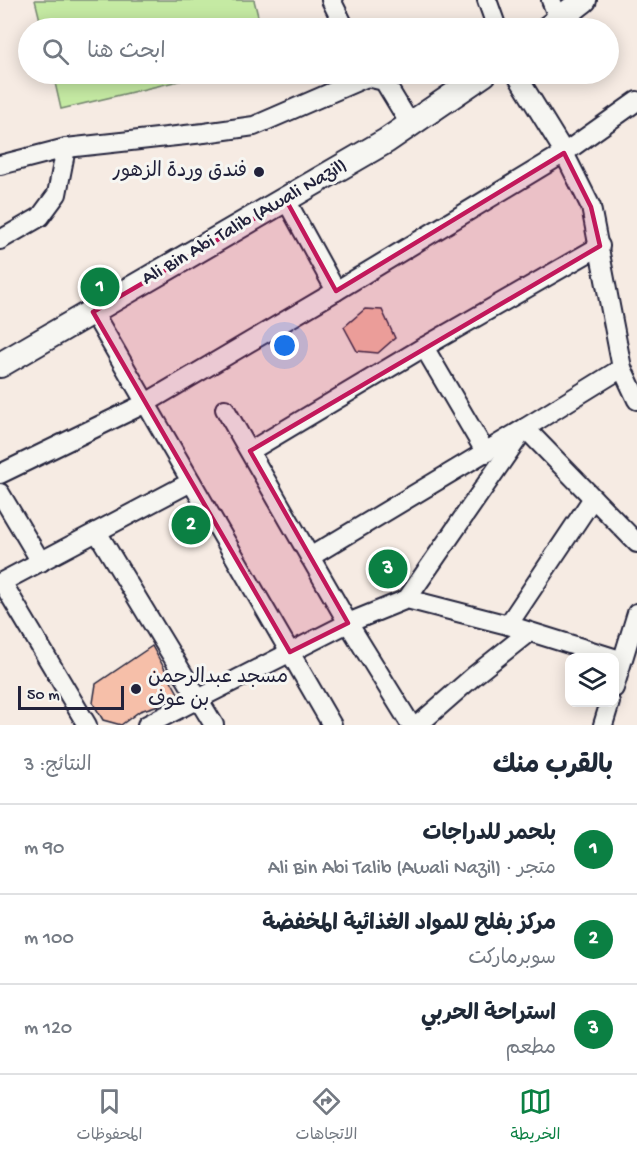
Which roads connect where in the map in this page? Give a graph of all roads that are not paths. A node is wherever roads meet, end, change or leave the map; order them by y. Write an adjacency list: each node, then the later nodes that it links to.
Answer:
1 (331, 0): 5 (street)
2 (487, 0): 6 (street)
3 (584, 0): 4 (main road)
4 (552, 16)
5 (340, 18)
6 (493, 18)
7 (346, 84): 13 (street)
8 (386, 84): 12 (street)
9 (469, 84): 12 (main road, Ali Bin Abi Talib (Awali Nazil))
10 (522, 84): 14 (street)
11 (637, 101): 14 (street)
12 (410, 124): 16 (main road, Ali Bin Abi Talib (Awali Nazil))
13 (66, 148): 15 (street); 17 (street)
14 (564, 153): 18 (street); 19 (street)
15 (0, 165)
16 (286, 200): 19 (street); 20 (main road, Ali Bin Abi Talib (Awali Nazil))
17 (0, 240)
18 (600, 246): 21 (street); 23 (street)
19 (336, 291): 25 (street)
20 (93, 312): 22 (main road, Ali Bin Abi Talib (Awali Nazil)); 25 (street)
21 (424, 347): 28 (street); 29 (street)
22 (0, 365)
23 (628, 371): 24 (street); 27 (street)
24 (637, 400)
25 (146, 403): 30 (street); 31 (street)
26 (225, 409): 28 (street)
27 (525, 428): 29 (street); 33 (street); 39 (street)
28 (250, 451): 36 (street)
29 (486, 453): 36 (street)
30 (0, 474)
31 (191, 482): 34 (street); 44 (street)
32 (0, 493): 37 (street)
33 (593, 498): 35 (street); 42 (street)
34 (97, 532): 37 (street); 47 (street)
35 (637, 543)
36 (310, 557): 41 (street)
37 (41, 562): 38 (street)
38 (1, 583): 49 (street)
39 (407, 599): 41 (street); 42 (street)
40 (637, 613): 46 (street)
41 (348, 623): 44 (street); 53 (street)
42 (508, 625): 43 (street)
43 (529, 632): 45 (street); 54 (street)
44 (290, 652): 47 (street); 52 (street)
45 (597, 653)
46 (619, 654)
47 (199, 699): 50 (street); 51 (street)
48 (608, 707): 55 (street)
49 (87, 725)
50 (147, 725)
51 (214, 725)
52 (332, 725)
53 (411, 725)
54 (418, 725)
55 (603, 725)

